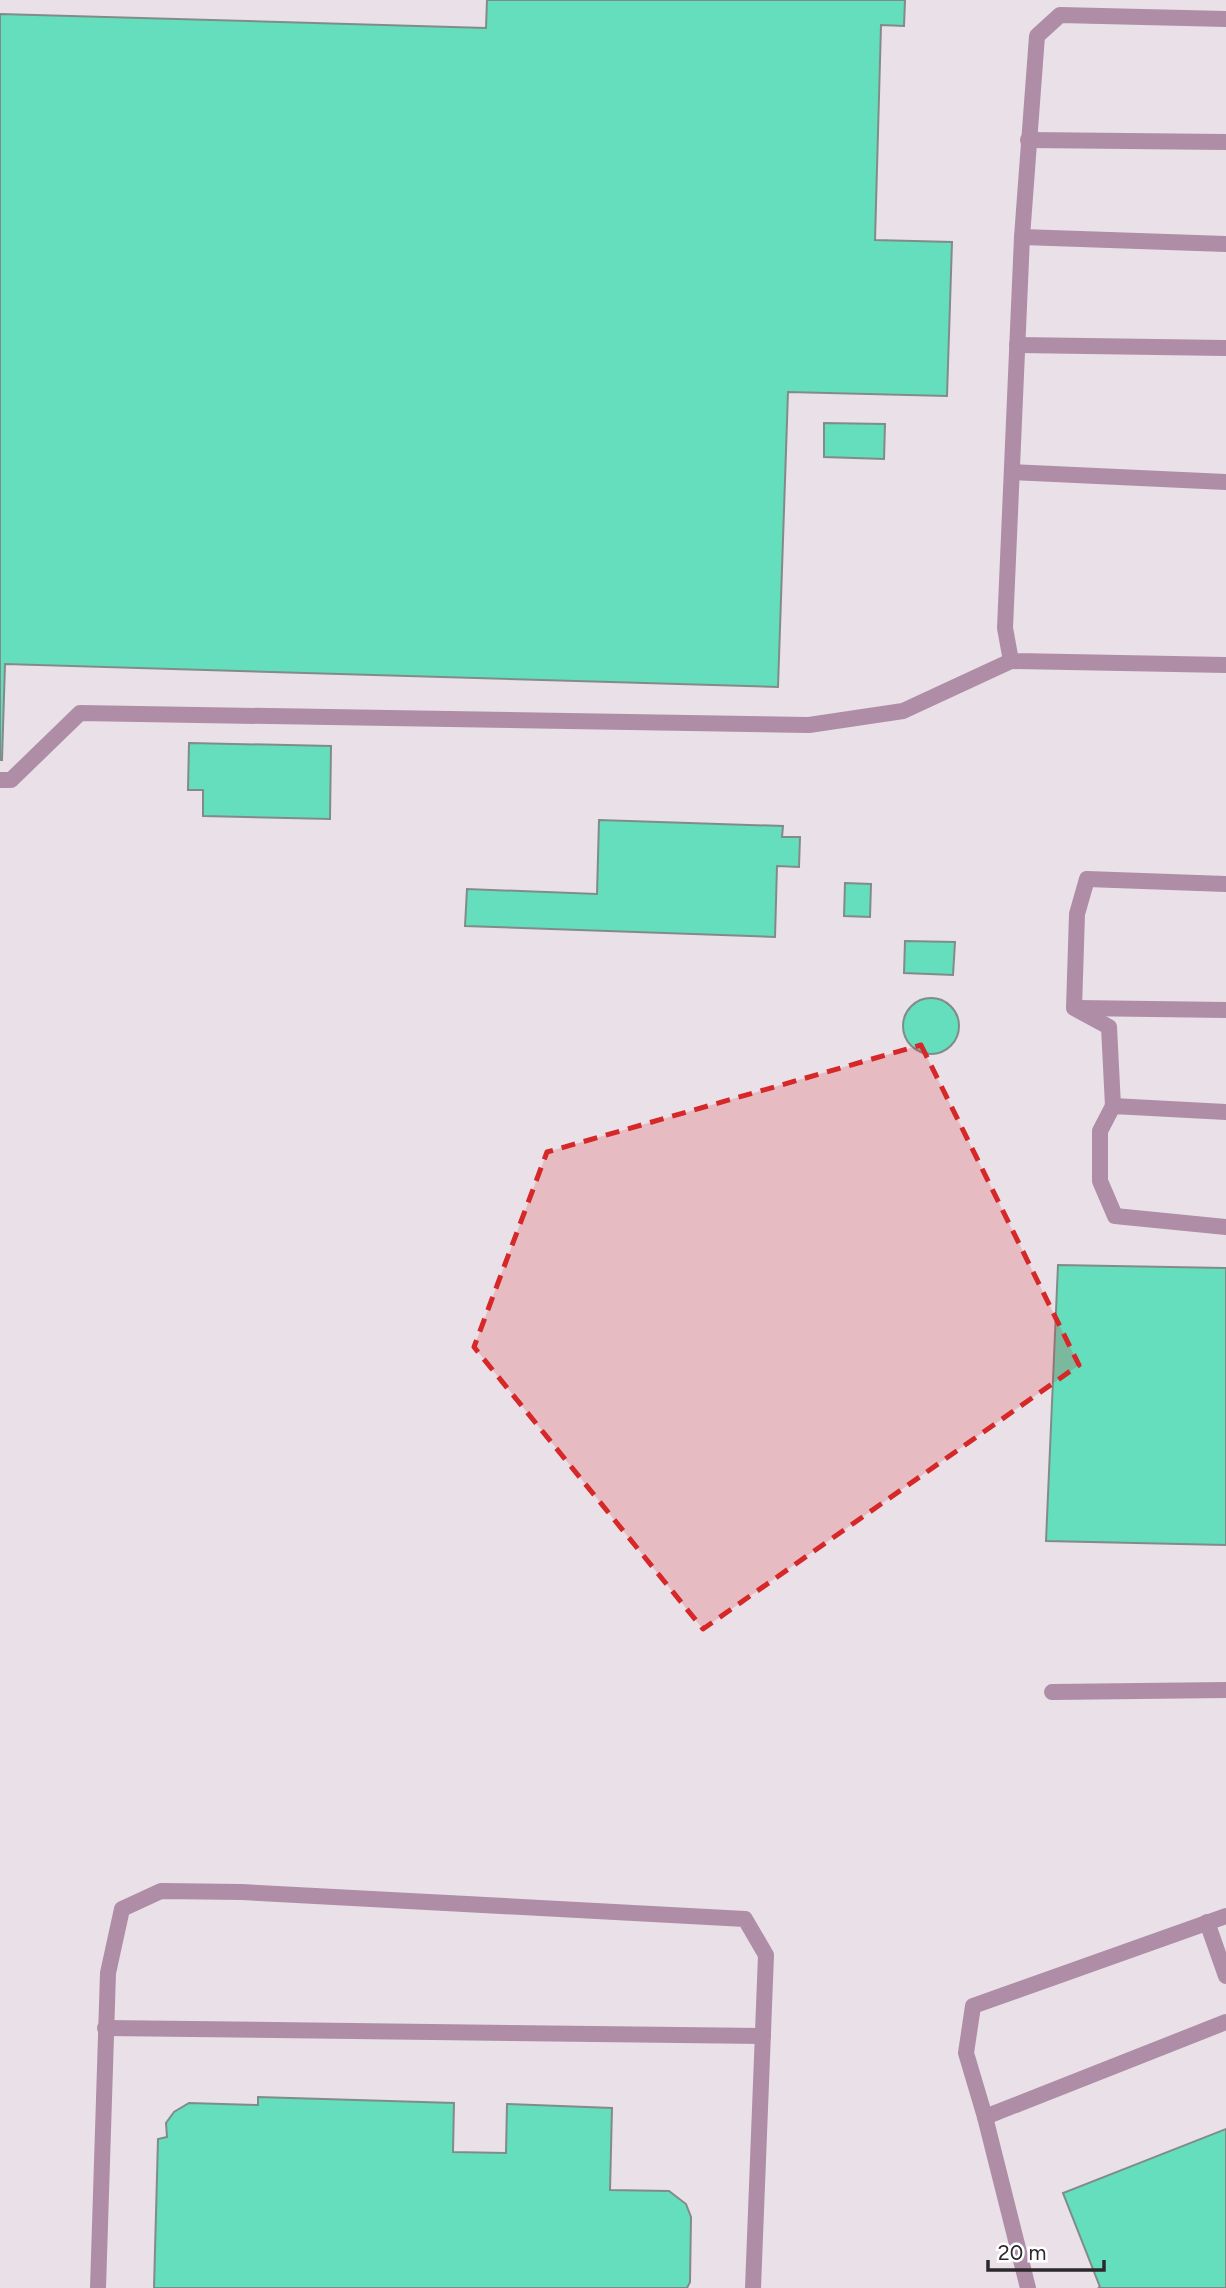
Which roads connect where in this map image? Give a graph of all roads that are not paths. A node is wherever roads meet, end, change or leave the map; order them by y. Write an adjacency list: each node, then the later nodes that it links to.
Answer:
1 (1226, 19): 2 (lane)
2 (1028, 140): 3 (lane); 4 (lane)
3 (1226, 142)
4 (1022, 237): 5 (lane); 6 (lane)
5 (1226, 244)
6 (1017, 345): 7 (lane); 8 (lane)
7 (1226, 348)
8 (1012, 472): 9 (lane); 10 (lane)
9 (1226, 482)
10 (1012, 661): 11 (lane); 12 (lane)
11 (1226, 665)
12 (0, 780)
13 (1226, 884): 14 (lane)
14 (1074, 1008): 15 (lane); 16 (lane)
15 (1226, 1010)
16 (1112, 1105): 17 (lane); 18 (lane)
17 (1226, 1112)
18 (1226, 1227)
19 (1226, 1690): 20 (lane)
20 (1052, 1692)
21 (1226, 1916): 22 (lane)
22 (1208, 1923): 23 (lane); 27 (lane)
23 (1226, 1976)
24 (1226, 2022): 27 (lane)
25 (105, 2028): 26 (lane); 26 (lane); 28 (lane)
26 (763, 2036): 29 (lane)
27 (985, 2117): 30 (lane)
28 (98, 2288)
29 (753, 2288)
30 (1028, 2288)

